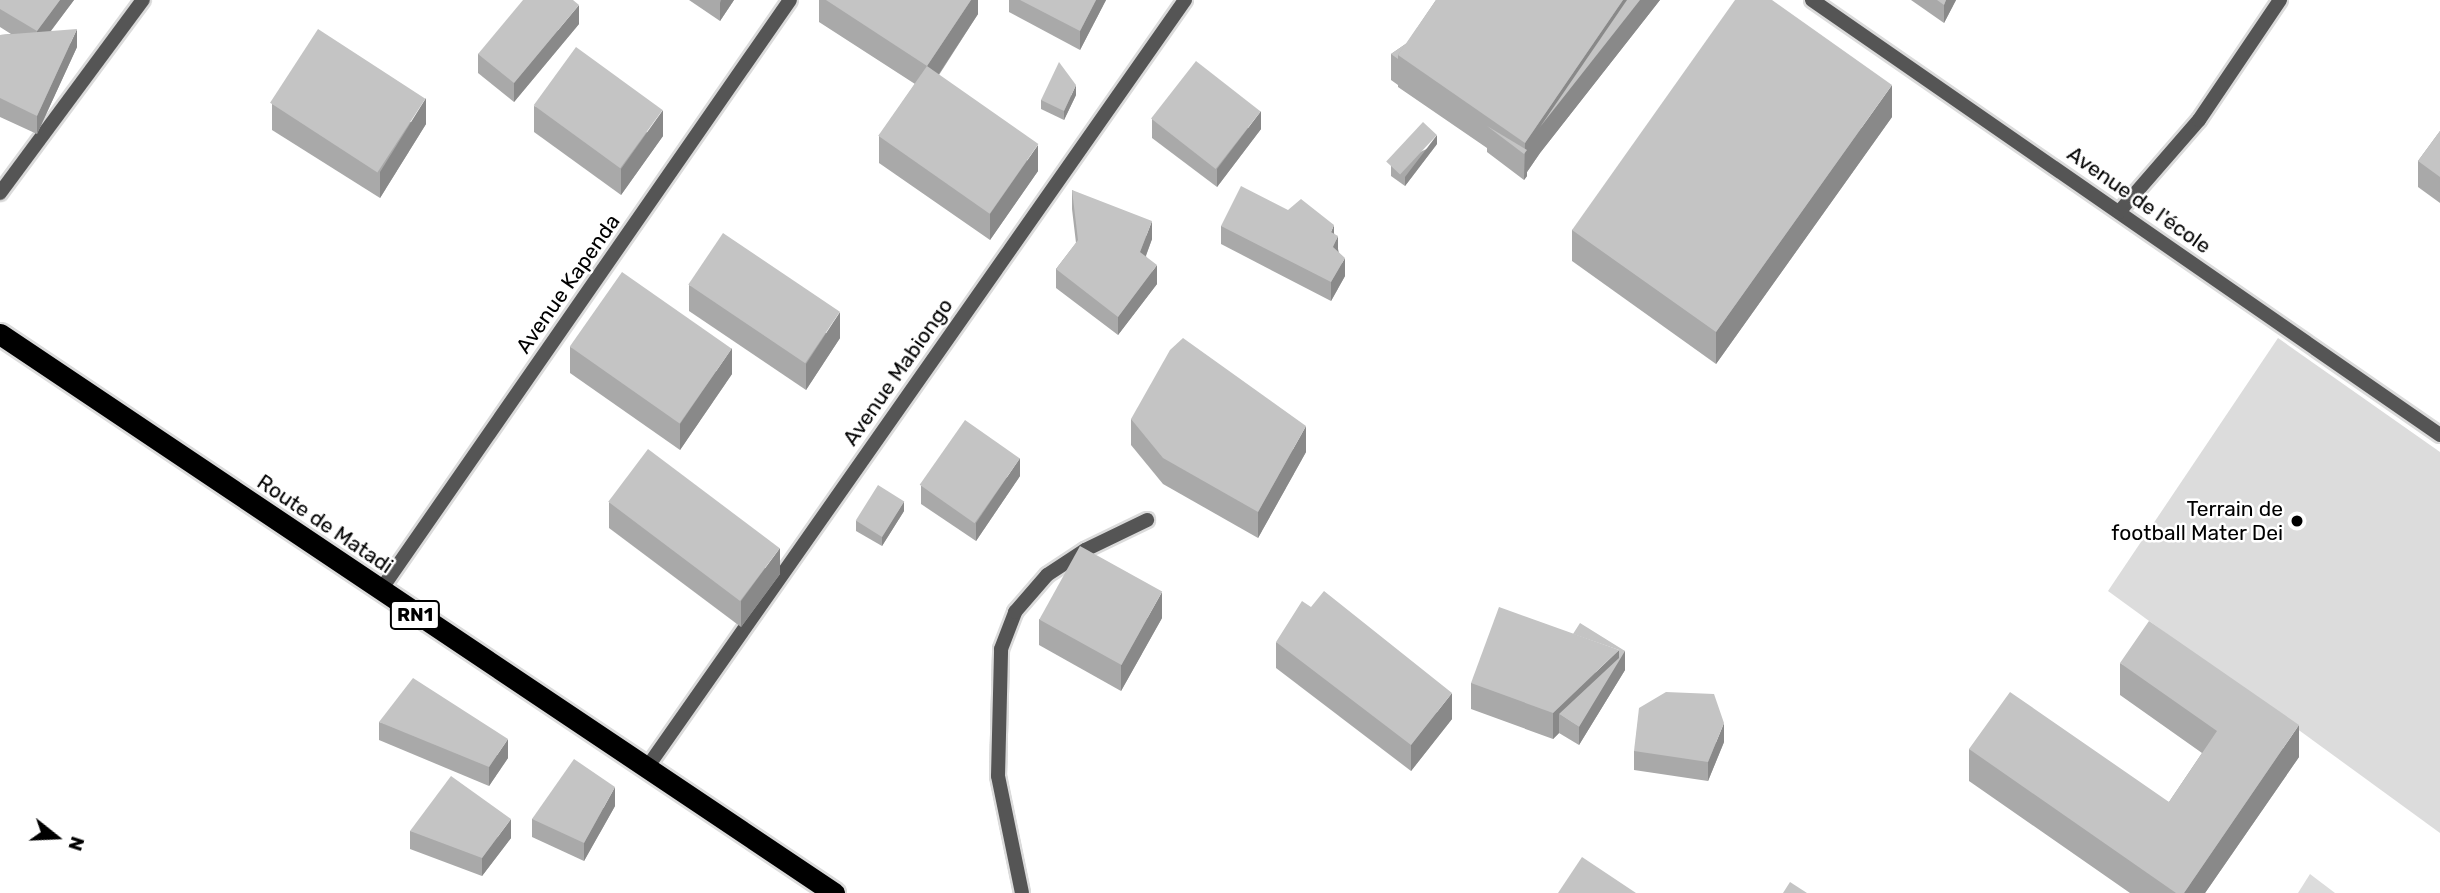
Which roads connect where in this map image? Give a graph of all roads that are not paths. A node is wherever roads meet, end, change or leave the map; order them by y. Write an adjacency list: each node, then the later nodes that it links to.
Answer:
1 (143, 0): 6 (street)
2 (790, 0): 11 (street, Avenue Kapenda)
3 (1185, 0): 12 (street, Avenue Mabiongo)
4 (1812, 0): 7 (street, Avenue de l'école)
5 (2280, 0): 7 (street)
6 (0, 193)
7 (2119, 212): 9 (street, Avenue de l'école)
8 (0, 334): 11 (highway, Route de Matadi / RN1)
9 (2440, 435)
10 (1147, 520): 14 (street)
11 (380, 591): 12 (highway, Route de Matadi / RN1)
12 (646, 769): 13 (highway, Route de Matadi / RN1)
13 (834, 893)
14 (1022, 893)

